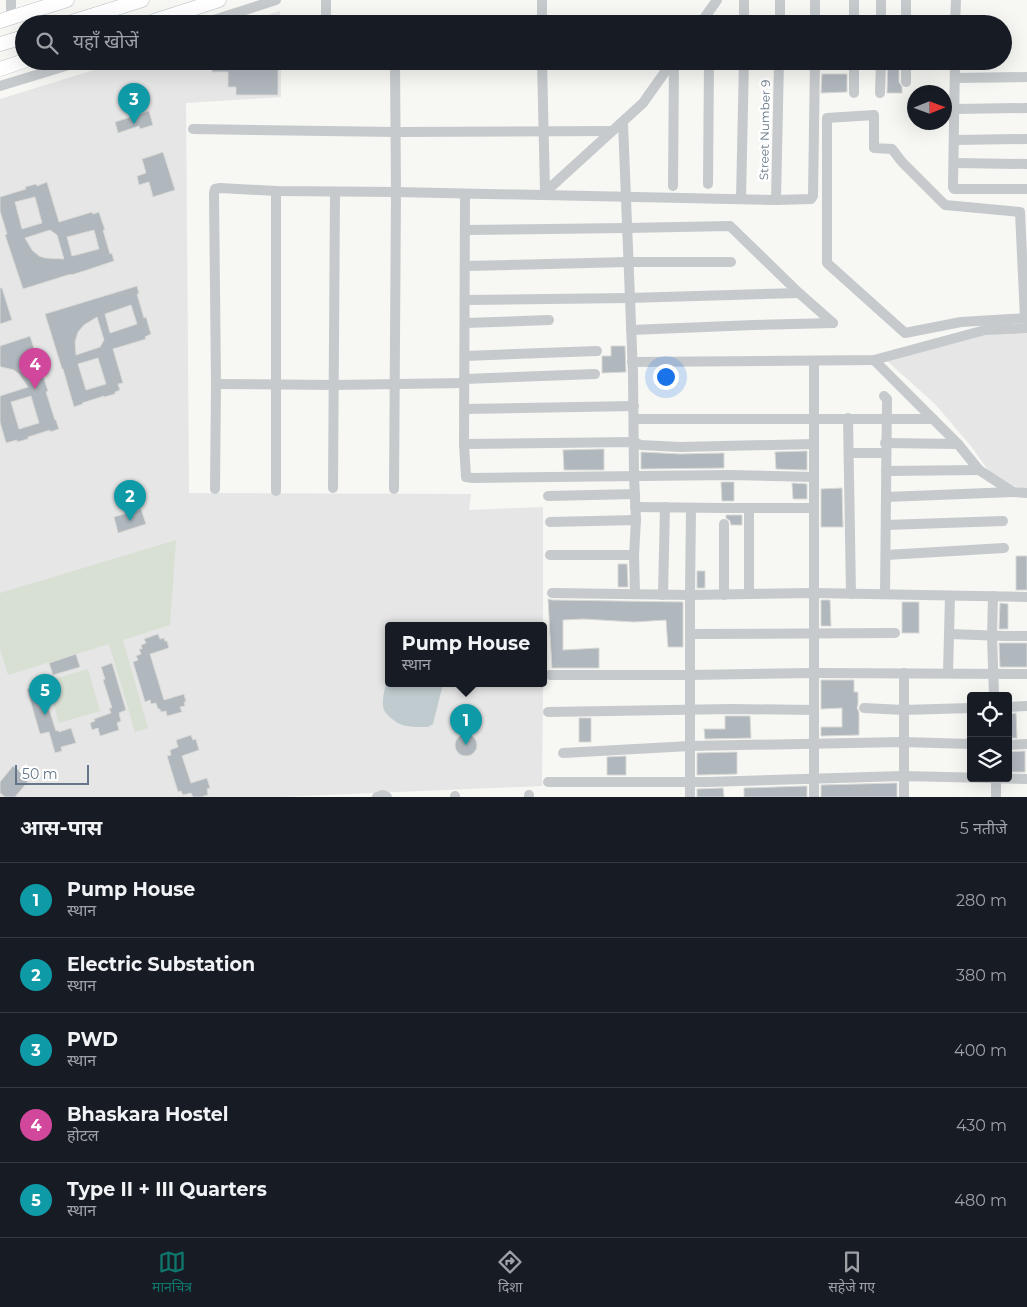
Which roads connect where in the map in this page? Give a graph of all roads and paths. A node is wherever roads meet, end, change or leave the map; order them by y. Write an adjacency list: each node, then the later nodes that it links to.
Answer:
1 (11, 0): 33 (street)
2 (67, 0): 16 (main road)
3 (142, 0): 19 (main road)
4 (220, 0): 20 (main road)
5 (276, 0): 21 (street)
6 (326, 0): 22 (street)
7 (542, 0): 23 (street)
8 (717, 0): 17 (street)
9 (744, 0): 26 (street)
10 (780, 0): 27 (street)
11 (815, 0): 28 (street)
12 (854, 0): 29 (street)
13 (881, 0): 30 (street)
14 (906, 0): 31 (street)
15 (956, 0): 32 (street)
16 (50, 3): 18 (main road)
17 (710, 10): 24 (street); 25 (street)
18 (17, 15)
19 (94, 15)
20 (173, 15)
21 (229, 15)
22 (326, 15)
23 (542, 15)
24 (706, 15)
25 (710, 15)
26 (744, 15)
27 (780, 15)
28 (815, 15)
29 (854, 15)
30 (881, 15)
31 (906, 15)
32 (955, 15)
33 (6, 19)
34 (15, 40): 35 (main road)
35 (0, 44)
36 (15, 64): 37 (main road)
37 (0, 68)
38 (52, 70): 54 (street)
39 (395, 70): 62 (street)
40 (542, 70): 63 (street)
41 (667, 70): 59 (street)
42 (672, 70): 69 (street)
43 (709, 70): 68 (street)
44 (744, 70): 77 (street)
45 (779, 70): 78 (street, Street Number 9)
46 (815, 70): 78 (street)
47 (854, 70): 55 (street)
48 (881, 70): 56 (street)
49 (906, 70): 53 (street)
50 (955, 70): 52 (street)
51 (1027, 77): 52 (street)
52 (955, 78): 58 (street)
53 (906, 82)
54 (0, 86)
55 (854, 93)
56 (880, 93)
57 (1027, 108): 58 (street)
58 (954, 109): 65 (street)
59 (622, 123): 61 (street); 76 (street)
60 (194, 130): 62 (street)
61 (612, 131): 63 (street); 74 (street)
62 (396, 132): 63 (street); 73 (street)
63 (543, 132): 74 (street)
64 (1027, 139): 65 (street)
65 (954, 140): 66 (street)
66 (954, 163): 67 (street); 70 (street)
67 (1027, 164)
68 (708, 184)
69 (673, 186)
70 (1027, 189)
71 (276, 191): 72 (street); 100 (street); 101 (street)
72 (334, 192): 73 (street); 102 (street)
73 (396, 192): 75 (street); 99 (street)
74 (544, 193): 75 (street); 76 (street)
75 (465, 194): 80 (street)
76 (625, 196): 77 (street); 79 (street)
77 (741, 199): 78 (street)
78 (776, 200)
79 (626, 228): 80 (street); 81 (street); 84 (street)
80 (465, 230): 83 (street)
81 (628, 262): 82 (street); 83 (street); 85 (street)
82 (731, 262)
83 (465, 266): 86 (street)
84 (799, 293): 85 (street); 91 (street)
85 (629, 298): 86 (street); 91 (street)
86 (465, 300): 90 (street)
87 (1026, 304): 89 (street); 89 (street)
88 (549, 320): 90 (street)
89 (1026, 322): 95 (street)
90 (465, 323): 93 (street)
91 (631, 330): 96 (street)
92 (597, 351): 93 (street)
93 (464, 356): 98 (street)
94 (814, 360): 95 (street); 96 (street); 106 (street)
95 (874, 360): 110 (street)
96 (632, 362): 104 (street)
97 (595, 374): 98 (street)
98 (464, 381): 99 (street); 105 (street)
99 (396, 383): 102 (street); 123 (street)
100 (216, 384): 101 (street); 122 (street)
101 (276, 384): 102 (street); 124 (street)
102 (334, 385): 121 (street)
103 (884, 396): 108 (street)
104 (634, 406): 105 (street); 109 (street)
105 (464, 409): 112 (street)
106 (814, 418): 107 (street); 109 (street); 113 (street)
107 (848, 418): 108 (street); 116 (street)
108 (886, 418): 110 (street); 115 (street)
109 (634, 419): 111 (street)
110 (933, 419): 114 (street)
111 (634, 442): 112 (street); 113 (street); 119 (street)
112 (464, 444): 119 (street)
113 (814, 444): 120 (street)
114 (958, 444): 115 (street); 117 (street)
115 (886, 448): 116 (street); 118 (street)
116 (849, 453): 148 (street)
117 (979, 470): 118 (street); 125 (street)
118 (886, 471): 129 (street)
119 (634, 476): 120 (street); 127 (street)
120 (814, 477): 134 (street)
121 (334, 488)
122 (215, 489)
123 (394, 489)
124 (276, 491)
125 (1013, 492): 126 (street); 129 (street)
126 (1027, 493)
127 (635, 494): 128 (street); 130 (street)
128 (548, 496)
129 (886, 497): 139 (street)
130 (635, 506): 131 (street); 135 (street)
131 (665, 507): 132 (street); 150 (street)
132 (691, 508): 133 (street); 151 (street)
133 (749, 508): 134 (street); 146 (street)
134 (814, 508): 147 (street)
135 (636, 520): 137 (street); 142 (street)
136 (1003, 521): 139 (street)
137 (550, 522)
138 (724, 524): 152 (street)
139 (886, 525): 143 (street)
140 (1004, 548): 143 (street)
141 (550, 555): 142 (street)
142 (634, 555): 145 (street)
143 (886, 555): 149 (street)
144 (552, 593): 145 (street)
145 (635, 594): 150 (street)
146 (749, 594): 147 (street); 152 (street)
147 (814, 594): 148 (street); 158 (street)
148 (851, 594): 149 (street)
149 (885, 594): 153 (street)
150 (663, 595): 151 (street)
151 (690, 595): 152 (street); 157 (street)
152 (724, 595)
153 (950, 596): 154 (street); 159 (street)
154 (993, 596): 155 (street); 160 (street)
155 (1027, 597)
156 (895, 633): 158 (street)
157 (690, 634): 158 (street); 168 (street)
158 (814, 634): 162 (street)
159 (949, 634): 160 (street); 164 (street)
160 (992, 636): 161 (street); 165 (street)
161 (1027, 636)
162 (814, 673): 163 (street); 168 (street); 175 (street)
163 (904, 673): 164 (street); 176 (street)
164 (948, 673): 165 (street)
165 (993, 674): 166 (street); 169 (street)
166 (1027, 674)
167 (550, 675): 168 (street)
168 (690, 675): 174 (street)
169 (994, 692)
170 (1027, 706): 171 (street)
171 (1012, 707)
172 (864, 708): 176 (street)
173 (967, 708): 176 (street)
174 (690, 710): 175 (street); 177 (street); 183 (street)
175 (814, 710): 179 (street)
176 (904, 710): 178 (street)
177 (548, 712)
178 (903, 742): 179 (street); 180 (street); 185 (street)
179 (814, 744): 183 (street); 187 (street)
180 (967, 744)
181 (1012, 744): 182 (street)
182 (1027, 744)
183 (690, 746): 184 (street); 191 (street)
184 (563, 753)
185 (903, 776): 186 (street); 187 (street); 197 (street)
186 (967, 778)
187 (814, 779): 191 (street); 196 (street)
188 (1012, 779): 189 (street)
189 (1027, 779)
190 (548, 782): 191 (street)
191 (690, 782): 195 (street)
192 (996, 782): 198 (street)
193 (377, 797): 194 (street)
194 (387, 797)
195 (690, 797)
196 (814, 797)
197 (904, 797)
198 (996, 797)

